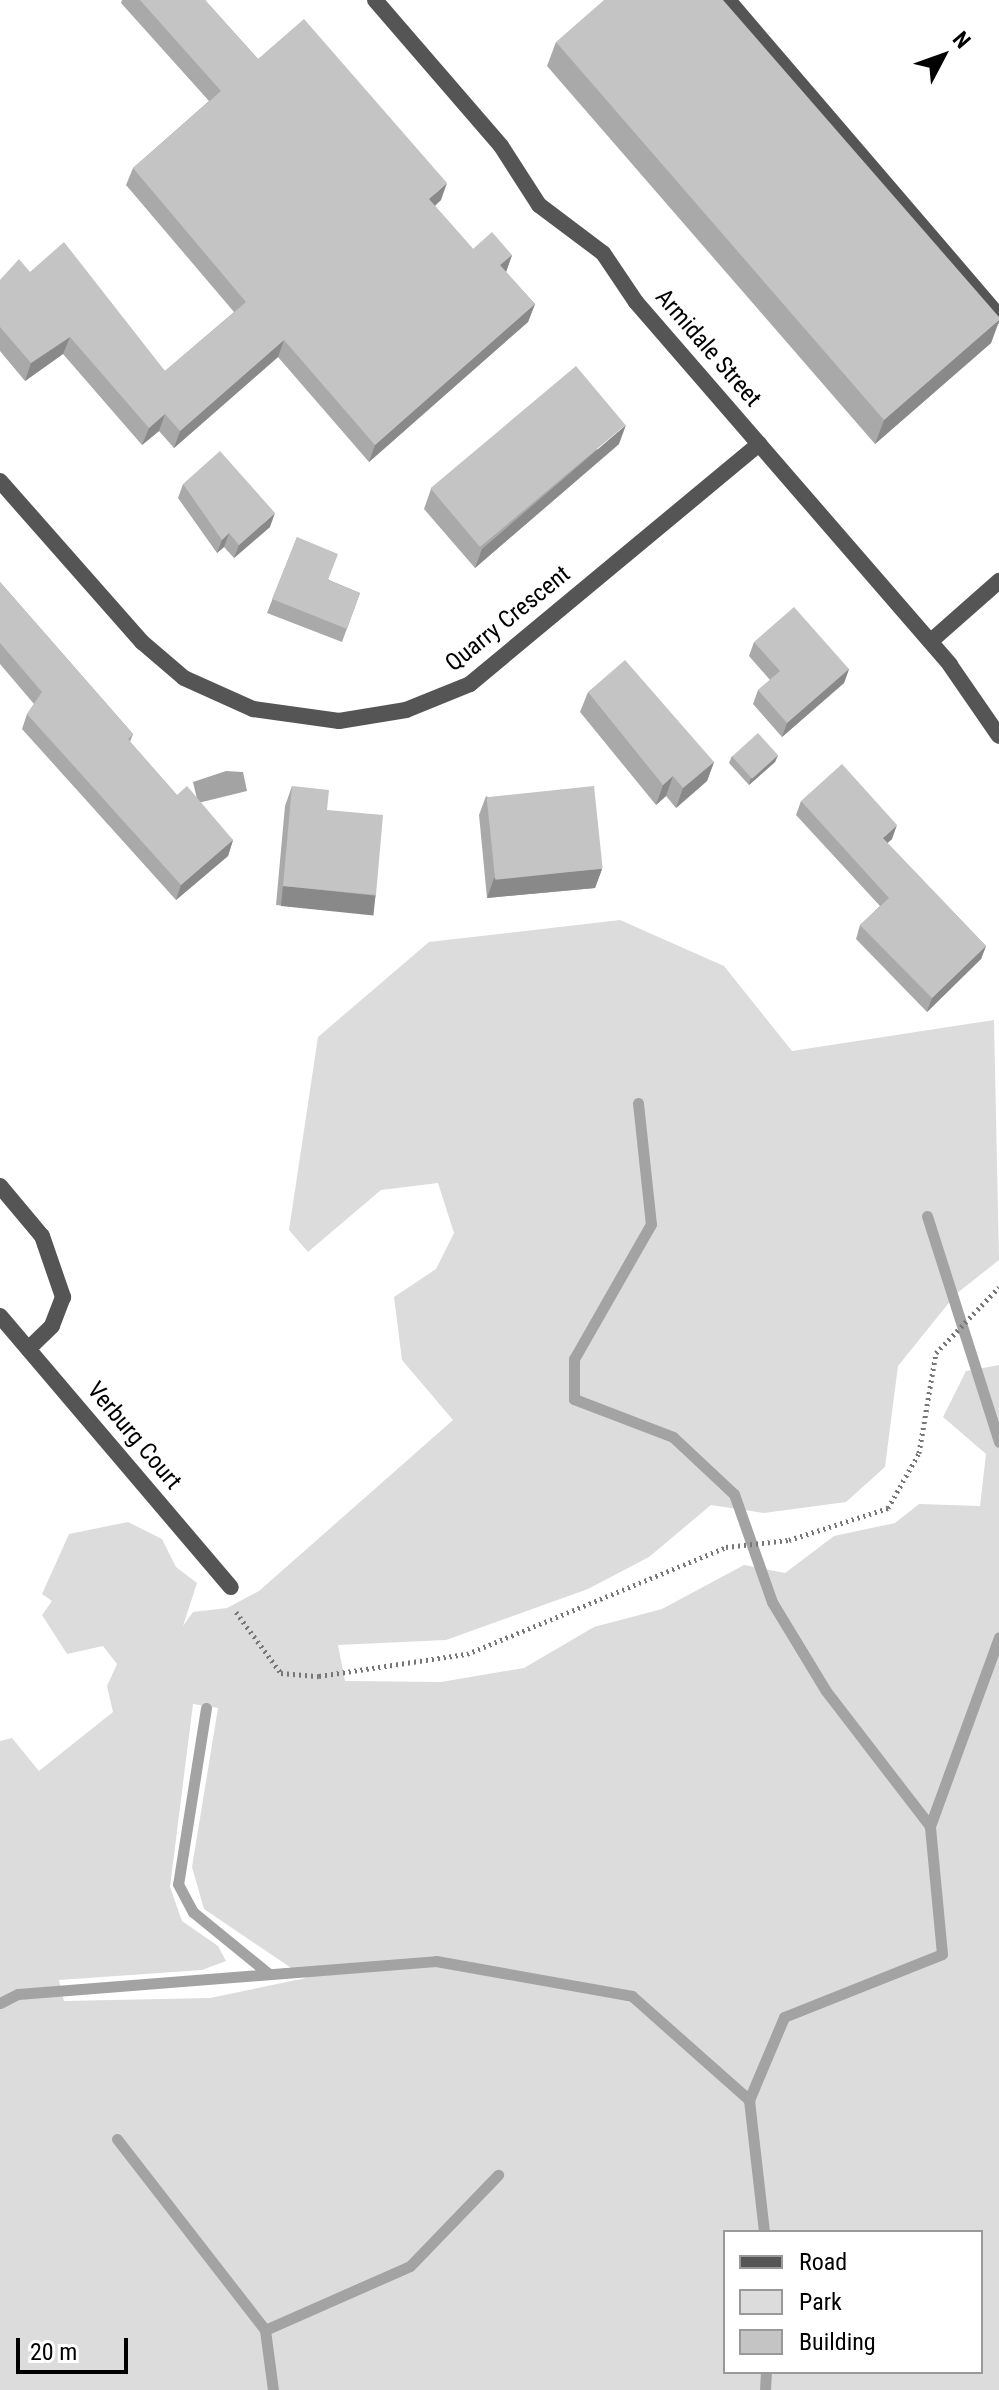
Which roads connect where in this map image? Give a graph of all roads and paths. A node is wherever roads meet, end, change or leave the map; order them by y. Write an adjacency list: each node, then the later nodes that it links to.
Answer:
1 (375, 0): 4 (street, Armidale Street)
2 (728, 0): 3 (street)
3 (999, 316)
4 (759, 444): 5 (street, Quarry Crescent); 7 (street, Armidale Street)
5 (0, 481)
6 (999, 581): 7 (street)
7 (931, 641): 8 (street, Armidale Street)
8 (999, 736)
9 (0, 1186): 12 (street)
10 (999, 1287): 13 (path)
11 (0, 1316): 12 (street, Verburg Court)
12 (28, 1349): 13 (street, Verburg Court)
13 (231, 1587)

